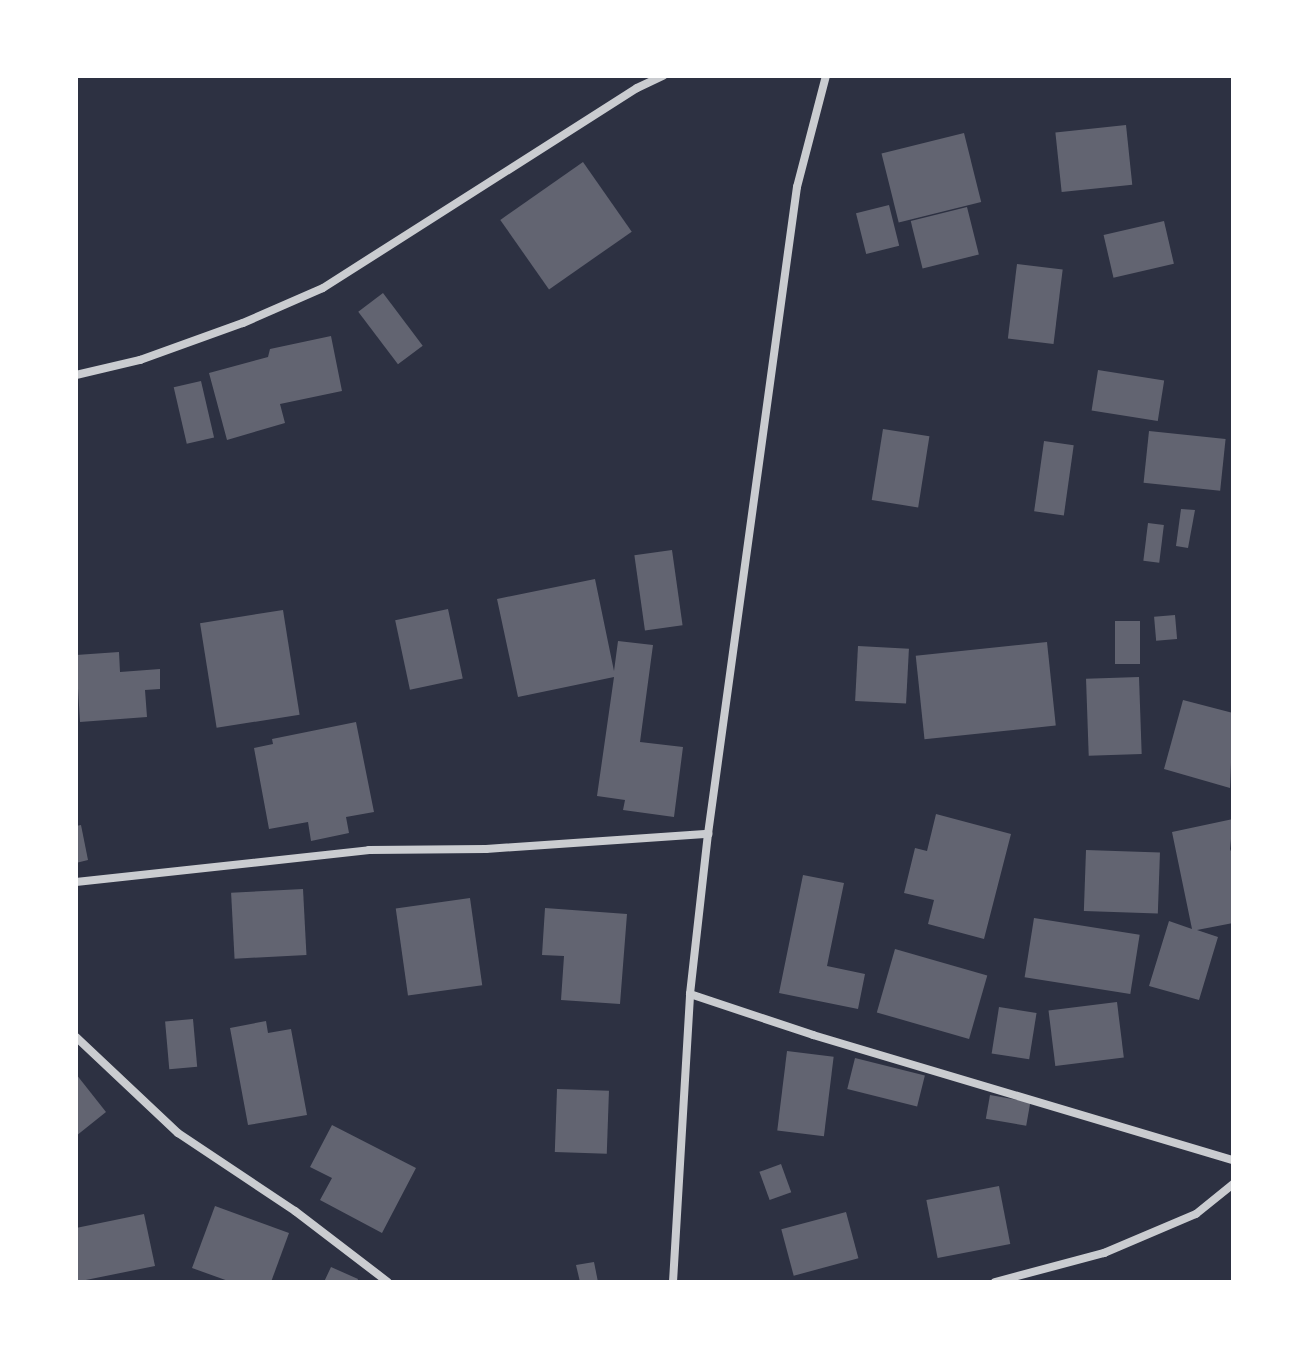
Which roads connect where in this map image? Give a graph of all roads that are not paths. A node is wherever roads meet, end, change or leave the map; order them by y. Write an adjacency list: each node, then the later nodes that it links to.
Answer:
1 (663, 76): 3 (street)
2 (826, 76): 4 (street)
3 (76, 375)
4 (708, 834): 5 (street); 6 (street)
5 (76, 882)
6 (690, 994): 8 (street); 11 (street)
7 (76, 1037): 10 (street)
8 (1233, 1160)
9 (1233, 1184): 12 (street)
10 (388, 1282)
11 (673, 1282)
12 (995, 1282)

